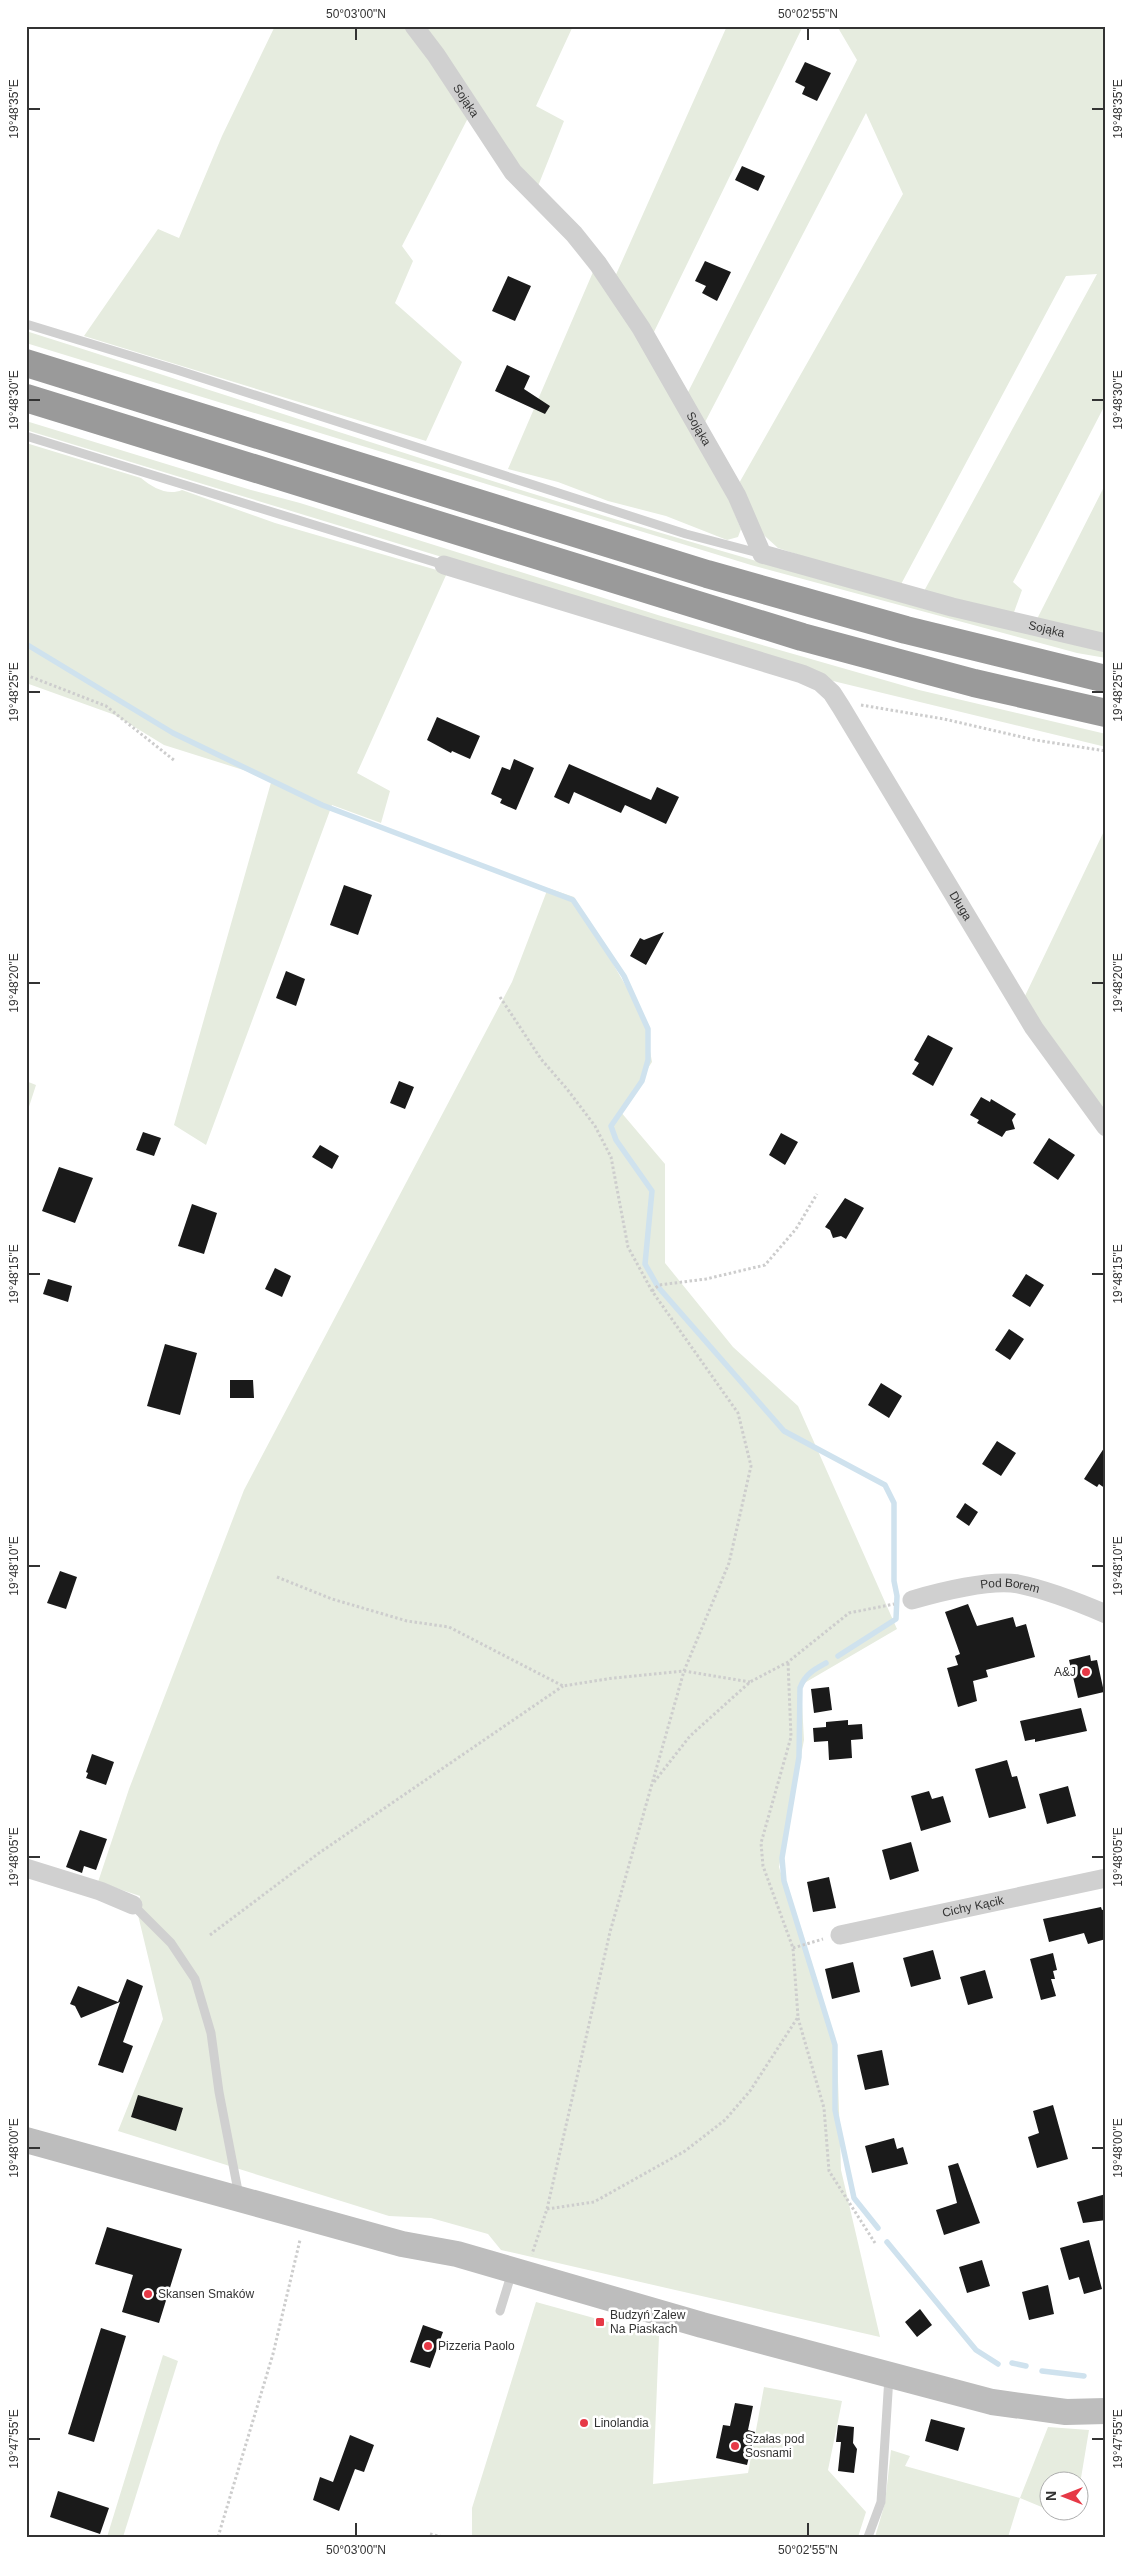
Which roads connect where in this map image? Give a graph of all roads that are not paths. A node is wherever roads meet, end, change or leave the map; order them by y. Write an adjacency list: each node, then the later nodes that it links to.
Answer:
1 (414, 26): 6 (street, Sojąka)
2 (26, 324): 6 (lane)
3 (26, 363): 9 (highway)
4 (26, 398): 10 (highway)
5 (26, 436): 7 (lane)
6 (762, 554): 8 (street, Sojąka)
7 (444, 565): 11 (street, Długa)
8 (1106, 644)
9 (1106, 679)
10 (1106, 712)
11 (1106, 1127)
12 (912, 1600): 13 (street, Pod Borem)
13 (1106, 1614)
14 (26, 1868): 16 (street)
15 (1106, 1878): 17 (street, Cichy Kącik)
16 (133, 1905): 19 (lane)
17 (840, 1935)
18 (26, 2140): 19 (main road)
19 (240, 2199): 20 (main road)
20 (519, 2272): 21 (lane); 22 (main road)
21 (500, 2312)
22 (889, 2376): 23 (main road); 24 (lane)
23 (1106, 2411)
24 (868, 2537)

